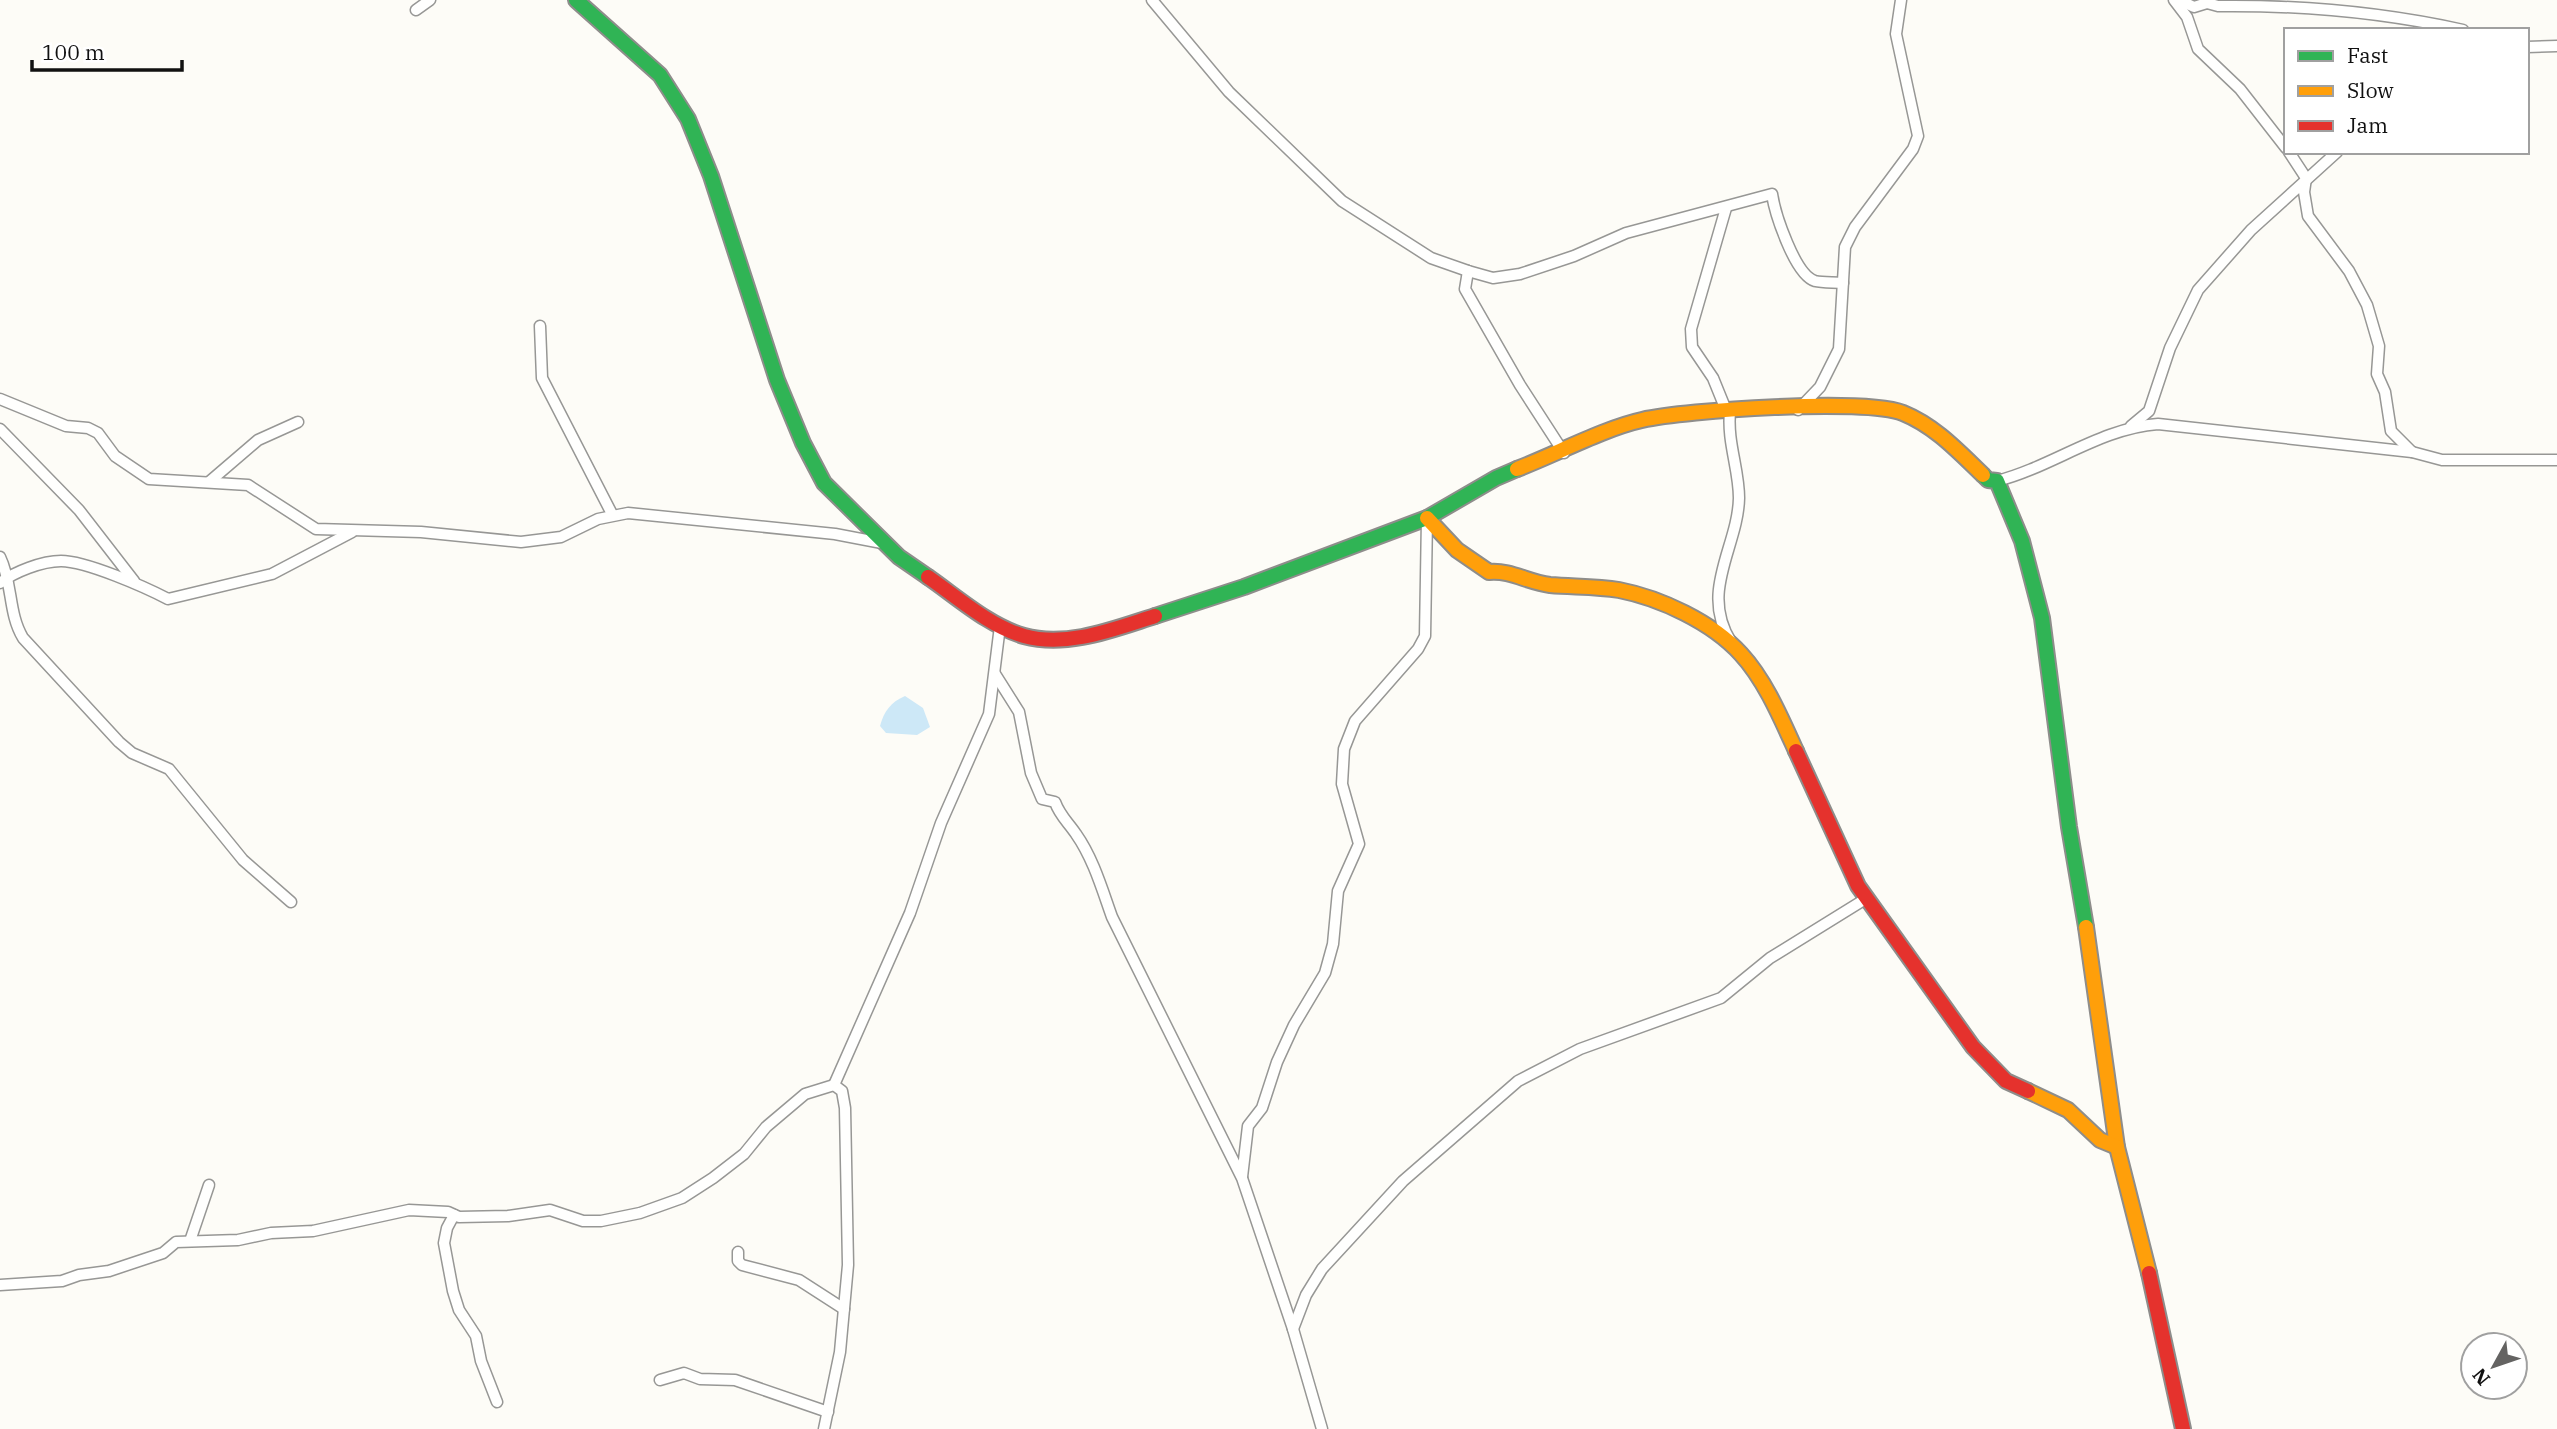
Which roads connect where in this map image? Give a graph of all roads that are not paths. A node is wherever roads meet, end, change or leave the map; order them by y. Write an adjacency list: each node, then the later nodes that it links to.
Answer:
1 (429, 0): 6 (street)
2 (576, 0): 32 (street)
3 (1152, 0): 15 (street)
4 (1901, 0): 16 (street)
5 (2177, 0): 7 (street); 10 (street)
6 (416, 10)
7 (2453, 28)
8 (2557, 46): 9 (street)
9 (2529, 47)
10 (2284, 146)
11 (2290, 154): 13 (street)
12 (2335, 154): 13 (street)
13 (2306, 178): 22 (street); 24 (street)
14 (1726, 208): 15 (street); 16 (street); 19 (street)
15 (1468, 271): 25 (street)
16 (1843, 283): 20 (street)
17 (540, 326): 29 (street)
18 (0, 399): 28 (street)
19 (1728, 411): 20 (street); 25 (street); 38 (street)
20 (1797, 411): 27 (street)
21 (298, 422): 28 (street)
22 (2131, 427): 24 (street); 27 (street)
23 (0, 429): 35 (street)
24 (2412, 452): 26 (street)
25 (1564, 453): 30 (street)
26 (2557, 460)
27 (1997, 481): 43 (street)
28 (209, 482): 31 (street)
29 (612, 514): 31 (street); 32 (street)
30 (1427, 518): 37 (street); 38 (street); 44 (street)
31 (354, 531): 35 (street)
32 (882, 544): 37 (street)
33 (0, 557): 34 (street)
34 (9, 576): 35 (street); 36 (street); 41 (street)
35 (134, 582)
36 (0, 583)
37 (1000, 626): 39 (street)
38 (1735, 648): 40 (street)
39 (995, 674): 42 (street); 44 (street)
40 (1867, 898): 43 (street); 51 (street)
41 (291, 902)
42 (834, 1085): 46 (street); 50 (street)
43 (2118, 1147): 57 (street)
44 (1242, 1178): 51 (street)
45 (209, 1185): 47 (street)
46 (454, 1215): 47 (street); 53 (street)
47 (190, 1241): 49 (street)
48 (738, 1252): 50 (street)
49 (0, 1286)
50 (844, 1309): 54 (street)
51 (1293, 1329): 56 (street)
52 (660, 1380): 54 (street)
53 (497, 1402)
54 (828, 1412): 55 (street)
55 (824, 1429)
56 (1322, 1429)
57 (2183, 1429)

